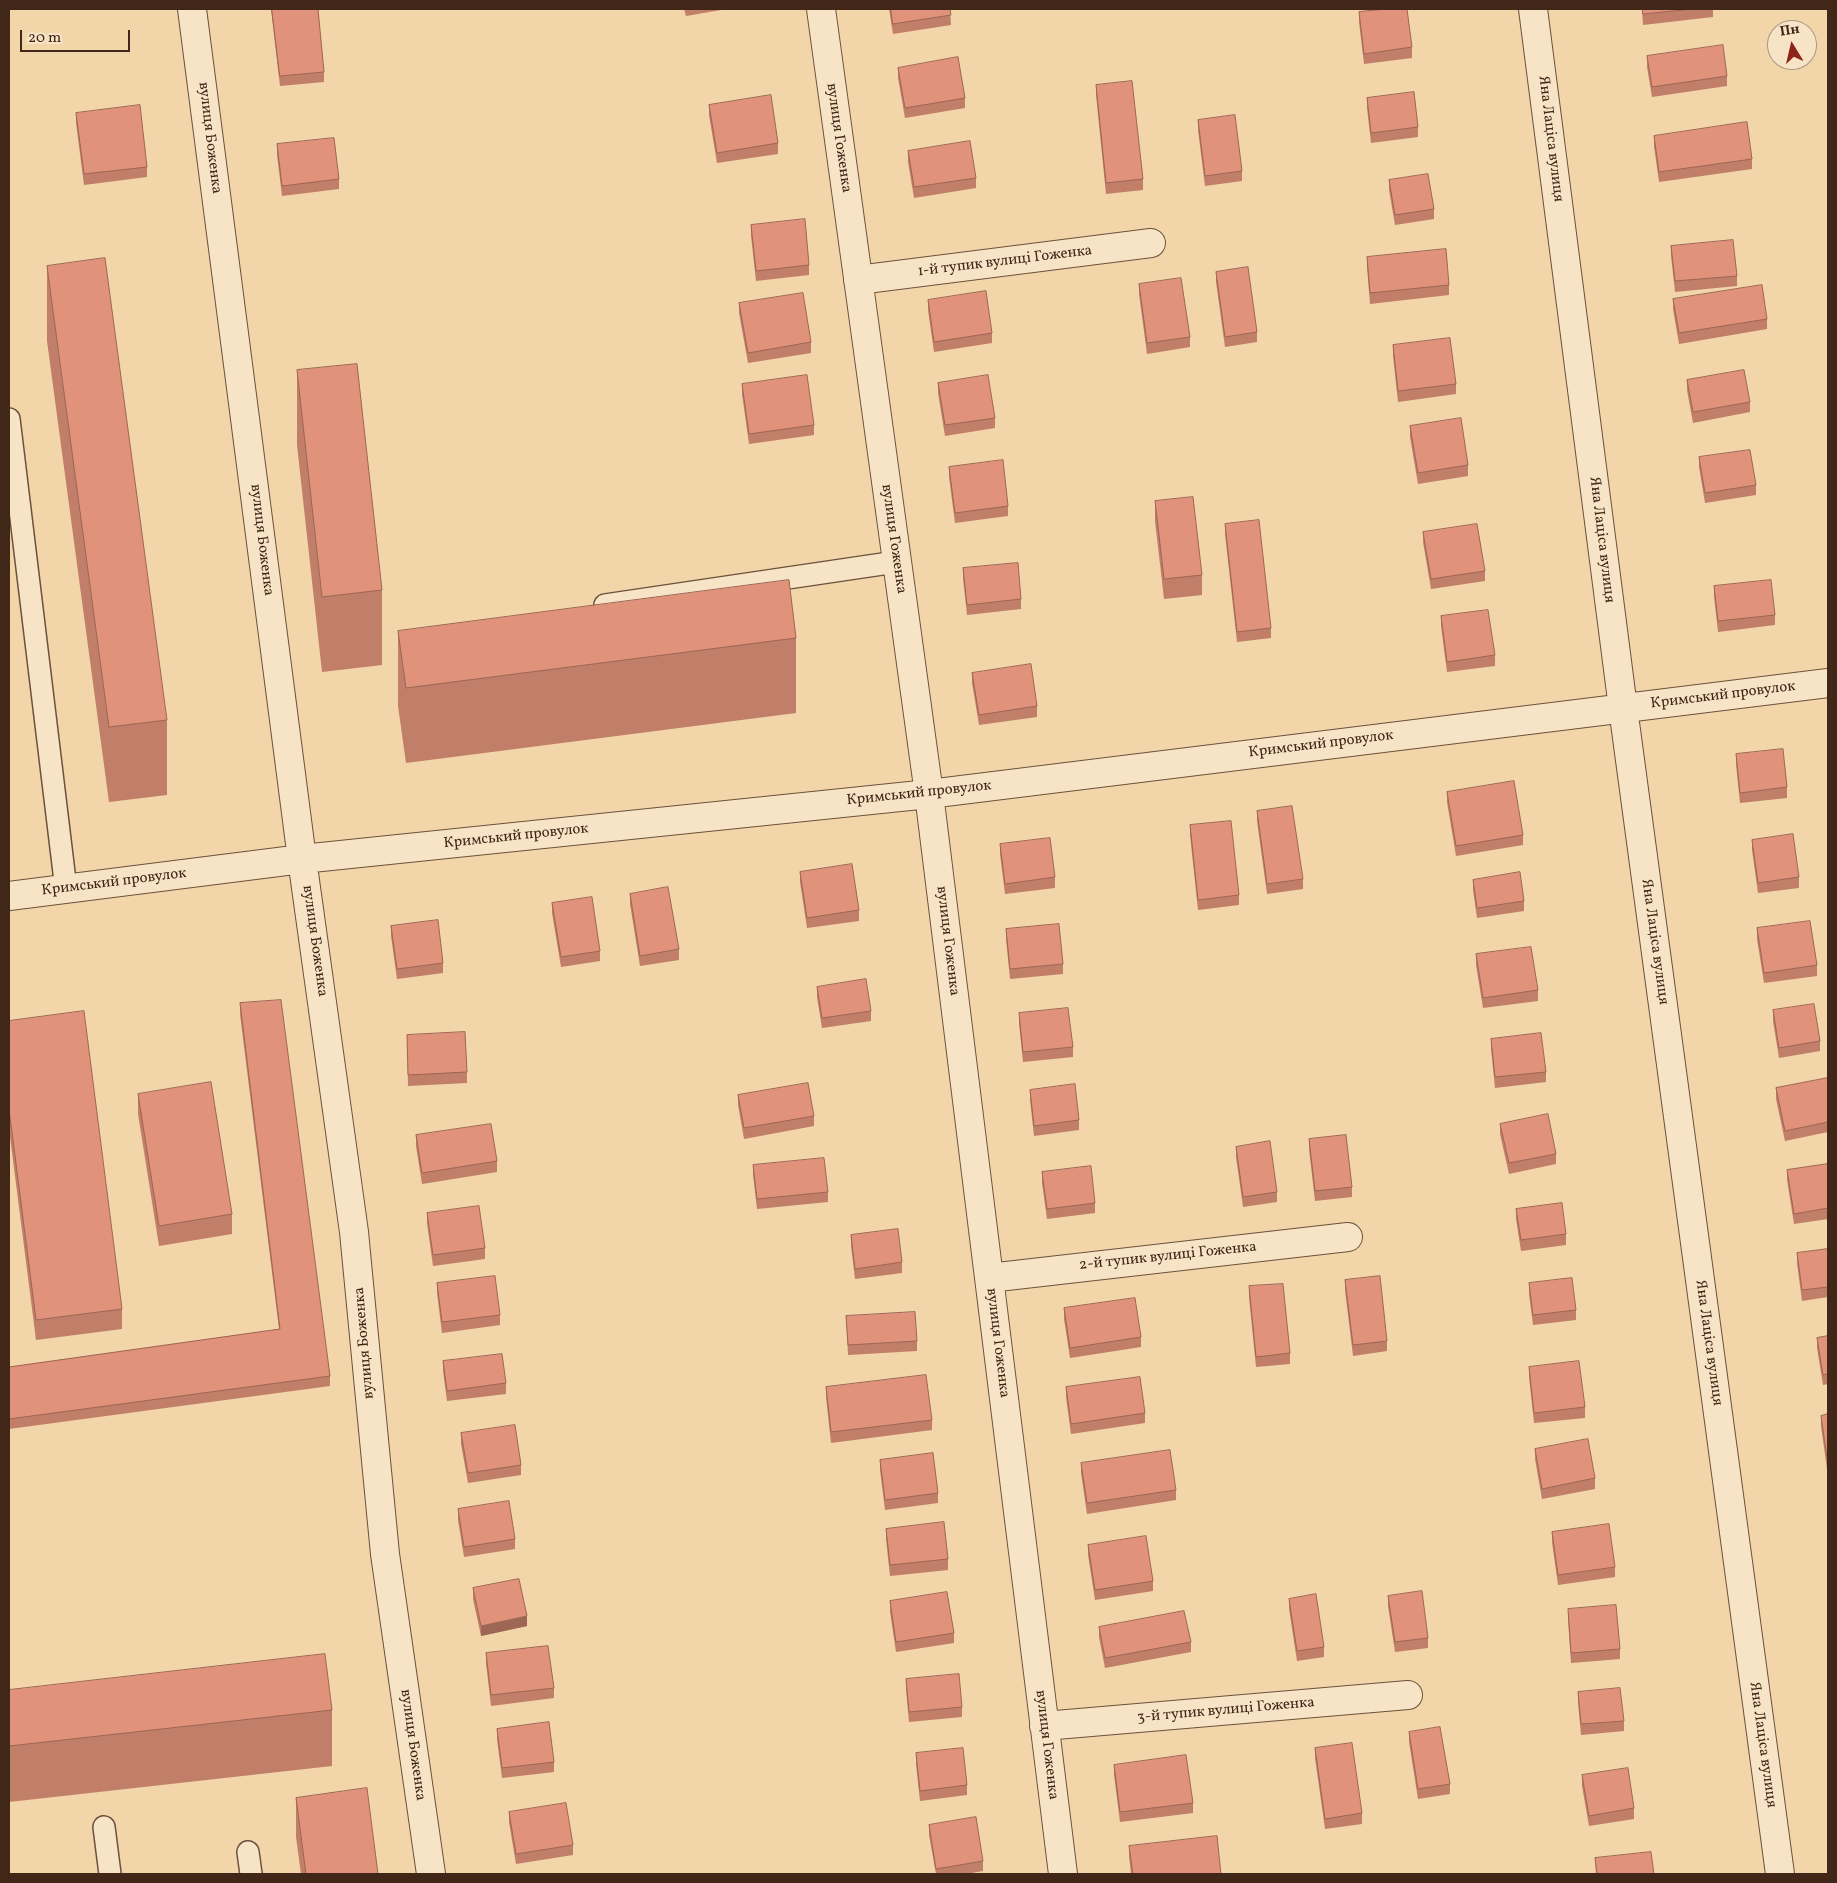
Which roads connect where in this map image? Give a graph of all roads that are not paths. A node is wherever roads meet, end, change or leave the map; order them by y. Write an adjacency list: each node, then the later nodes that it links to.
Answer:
1 (192, 9): 12 (street, вулиця Боженка)
2 (821, 9): 5 (street, вулиця Гоженка)
3 (1533, 9): 10 (street, Яна Лаціса вулиця)
4 (1151, 243): 5 (street, 1-й тупик вулиці Гоженка)
5 (858, 280): 7 (street, вулиця Гоженка)
6 (9, 419): 13 (lane)
7 (896, 562): 8 (lane); 11 (street, вулиця Гоженка)
8 (585, 608)
9 (1828, 683): 10 (street, Кримський провулок)
10 (1623, 708): 11 (street, Кримський провулок); 25 (street, Яна Лаціса вулиця)
11 (929, 794): 12 (street, Кримський провулок); 16 (street, вулиця Гоженка)
12 (302, 859): 13 (street, Кримський провулок); 23 (street, вулиця Боженка)
13 (66, 889): 14 (street, Кримський провулок)
14 (9, 896)
15 (1348, 1237): 16 (street, 2-й тупик вулиці Гоженка)
16 (989, 1278): 18 (street, вулиця Гоженка)
17 (1408, 1695): 18 (street, 3-й тупик вулиці Гоженка)
18 (1044, 1726): 24 (street, вулиця Гоженка)
19 (104, 1827): 21 (lane)
20 (248, 1852): 22 (lane)
21 (110, 1874)
22 (251, 1874)
23 (431, 1874)
24 (1062, 1874)
25 (1780, 1874)

